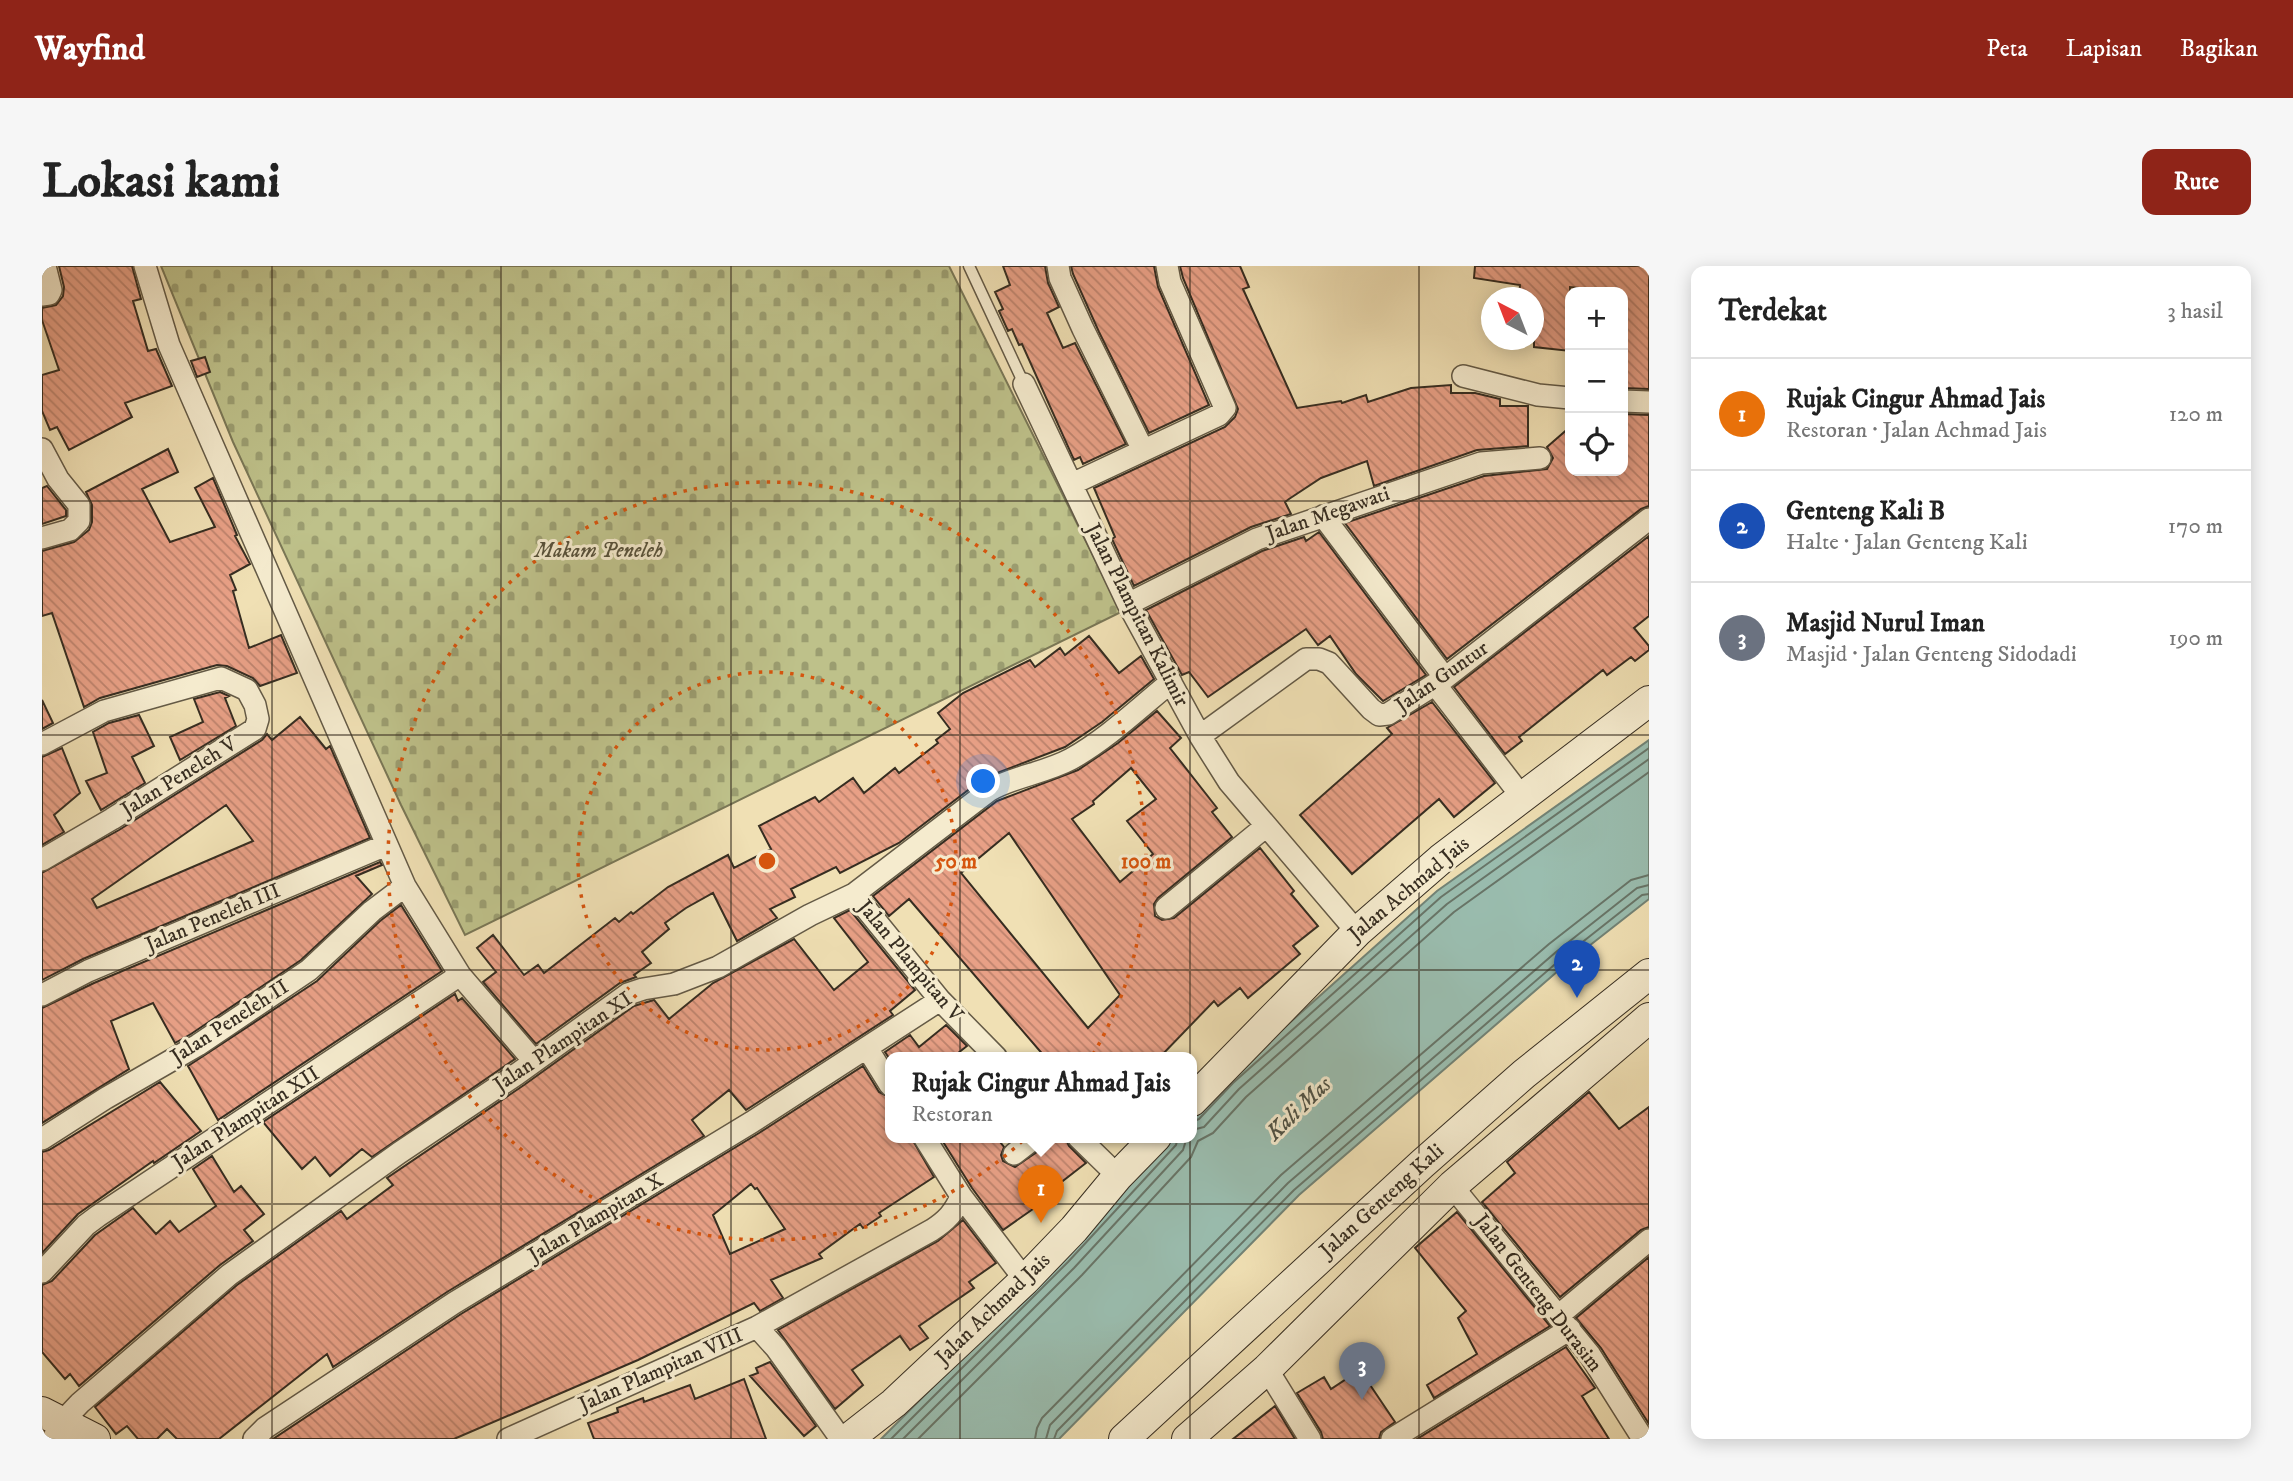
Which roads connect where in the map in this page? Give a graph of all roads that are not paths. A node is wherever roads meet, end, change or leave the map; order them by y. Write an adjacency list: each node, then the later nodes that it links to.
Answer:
1 (45, 266): 6 (street)
2 (145, 266): 27 (street)
3 (970, 266): 8 (lane, Jalan Plampitan Kalimir)
4 (1058, 266): 13 (street)
5 (1167, 266): 13 (street)
6 (45, 294)
7 (1463, 376): 9 (street)
8 (1024, 384): 15 (street, Jalan Plampitan Kalimir)
9 (1565, 398)
10 (1628, 401): 11 (street)
11 (1649, 402)
12 (42, 449): 18 (street)
13 (1143, 450): 15 (street)
14 (1540, 458): 16 (street, Jalan Megawati)
15 (1072, 484): 19 (street, Jalan Plampitan Kalimir)
16 (1323, 516): 19 (street, Jalan Megawati); 20 (street)
17 (1649, 519): 20 (street, Jalan Guntur)
18 (42, 538)
19 (1128, 604): 21 (street, Jalan Plampitan Kalimir)
20 (1440, 681): 23 (street, Jalan Guntur); 25 (street)
21 (1171, 682): 23 (street, Jalan Plampitan Kalimir); 30 (street, Jalan Plampitan XI)
22 (1649, 701): 25 (main road, Jalan Achmad Jais)
23 (1200, 736): 26 (street, Jalan Plampitan Kalimir)
24 (42, 744): 28 (street, Jalan Peneleh V)
25 (1521, 797): 32 (main road, Jalan Achmad Jais)
26 (1265, 827): 31 (street); 32 (street, Jalan Plampitan Kalimir)
27 (386, 845): 29 (street); 35 (street, Jalan Peneleh III)
28 (42, 860)
29 (405, 886): 34 (street); 43 (street, Jalan Peneleh II)
30 (854, 894): 36 (street, Jalan Plampitan V); 40 (street, Jalan Plampitan XI)
31 (1166, 908)
32 (1357, 932): 42 (main road, Jalan Achmad Jais)
33 (1649, 974): 65 (main road, Jalan Genteng Kali)
34 (460, 975): 40 (street); 53 (street, Jalan Plampitan XII)
35 (42, 995)
36 (940, 1000): 38 (street, Jalan Plampitan X); 39 (street, Jalan Plampitan V)
37 (1649, 1018): 50 (main road, Jalan Genteng Kali)
38 (867, 1048): 41 (street); 62 (street, Jalan Plampitan X)
39 (991, 1052)
40 (533, 1060): 58 (street, Jalan Plampitan XI)
41 (885, 1076)
42 (1197, 1096)
43 (42, 1139)
44 (928, 1143): 51 (street)
45 (1028, 1143): 48 (street)
46 (1084, 1143): 49 (street)
47 (1150, 1143): 49 (main road, Jalan Achmad Jais)
48 (1014, 1154)
49 (1118, 1176): 54 (main road, Jalan Achmad Jais)
50 (1452, 1186): 55 (street, Jalan Genteng Durasim); 57 (main road, Jalan Genteng Kali)
51 (961, 1196): 54 (street); 56 (street, Jalan Plampitan VIII)
52 (1649, 1240): 55 (street)
53 (42, 1272)
54 (1025, 1280): 64 (main road, Jalan Achmad Jais)
55 (1564, 1323): 59 (street, Jalan Genteng Durasim); 68 (street)
56 (757, 1327): 60 (street, Jalan Plampitan VIII); 63 (street, Jalan Plampitan VIII)
57 (1267, 1368): 66 (main road, Jalan Genteng Kali); 67 (street)
58 (52, 1424): 61 (main road)
59 (1640, 1430)
60 (521, 1436)
61 (95, 1439)
62 (254, 1439)
63 (841, 1439)
64 (848, 1439)
65 (1124, 1439)
66 (1187, 1439)
67 (1310, 1439)
68 (1392, 1439)

